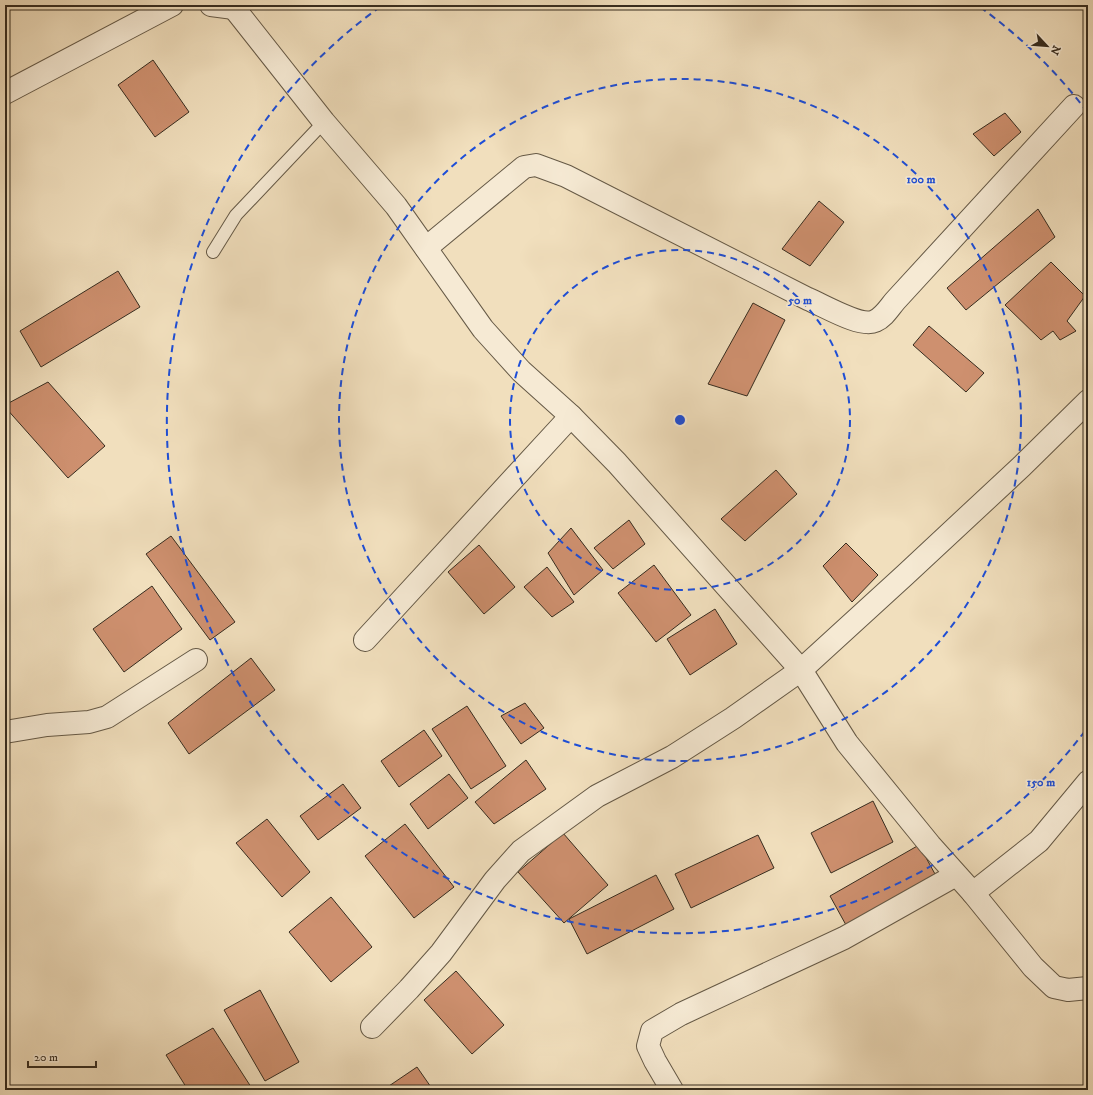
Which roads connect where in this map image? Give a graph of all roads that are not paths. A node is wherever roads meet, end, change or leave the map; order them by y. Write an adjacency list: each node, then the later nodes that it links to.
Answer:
1 (172, 5): 4 (street)
2 (211, 5): 3 (street)
3 (237, 6): 6 (street)
4 (5, 93)
5 (1074, 106): 7 (street)
6 (324, 122): 7 (street); 8 (lane)
7 (426, 248): 10 (street)
8 (213, 252)
9 (1088, 401): 13 (street)
10 (571, 416): 11 (street); 13 (street)
11 (365, 640)
12 (196, 660): 14 (street)
13 (801, 670): 16 (street); 19 (street)
14 (5, 732)
15 (1088, 782): 17 (street)
16 (956, 875): 17 (street); 20 (street)
17 (972, 893): 18 (street)
18 (1088, 988)
19 (372, 1027)
20 (672, 1090)

